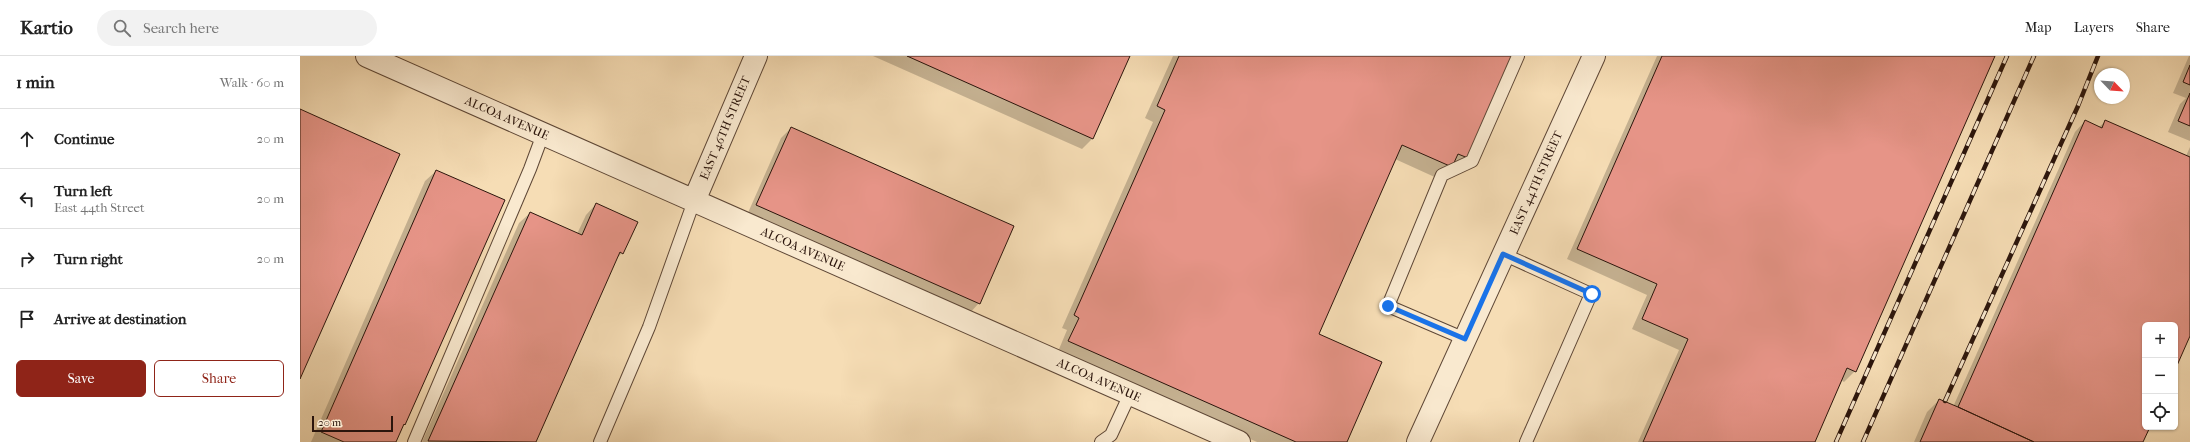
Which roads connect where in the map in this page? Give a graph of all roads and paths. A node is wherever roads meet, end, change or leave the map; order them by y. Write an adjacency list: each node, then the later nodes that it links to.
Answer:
1 (756, 56): 6 (street, EAST 46TH STREET)
2 (1518, 56): 8 (lane)
3 (1594, 56): 7 (street, EAST 44TH STREET)
4 (375, 58): 5 (street, ALCOA AVENUE)
5 (543, 134): 6 (street, ALCOA AVENUE); 10 (lane)
6 (694, 200): 9 (street, ALCOA AVENUE); 11 (lane)
7 (1503, 254): 8 (street, EAST 44TH STREET); 15 (lane)
8 (1465, 339): 14 (street, EAST 44TH STREET)
9 (1130, 394): 12 (lane); 13 (street, ALCOA AVENUE)
10 (414, 442)
11 (600, 442)
12 (1101, 442)
13 (1239, 442)
14 (1418, 442)
15 (1526, 442)

